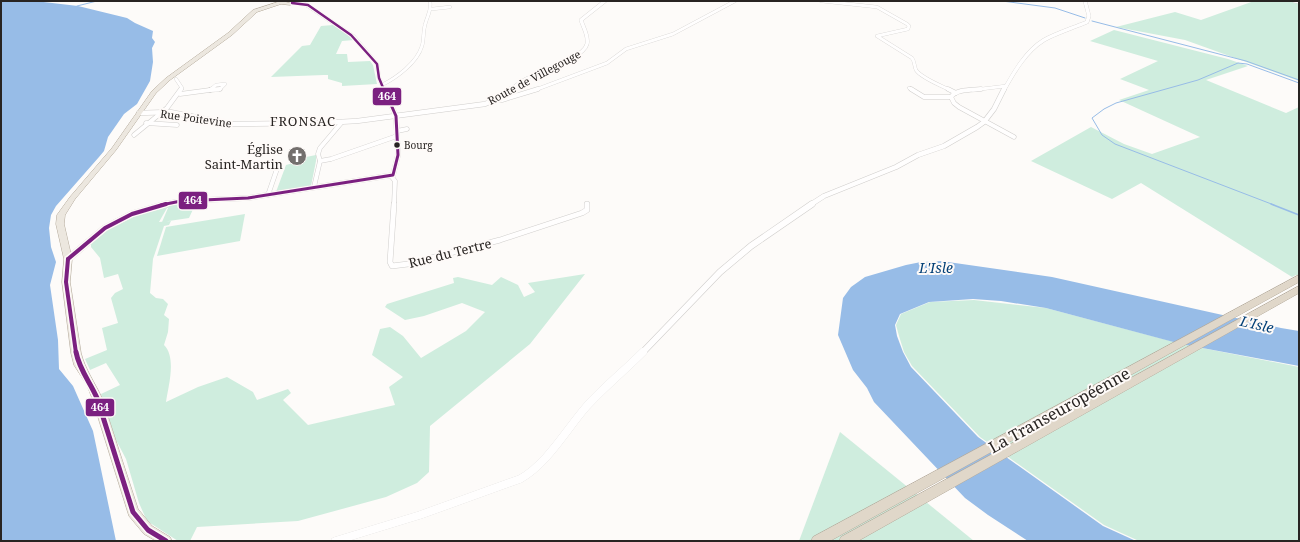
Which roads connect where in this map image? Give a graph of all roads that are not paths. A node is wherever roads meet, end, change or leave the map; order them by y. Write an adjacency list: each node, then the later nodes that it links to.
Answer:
1 (298, 1): 10 (main road); 11 (street)
2 (430, 1): 13 (street)
3 (605, 1): 22 (street, Route de Villegouge)
4 (735, 1): 22 (street)
5 (821, 1): 19 (street)
6 (1085, 1): 16 (street)
7 (1294, 1): 9 (street)
8 (283, 2): 10 (main road); 24 (main road)
9 (1299, 2)
10 (292, 3): 11 (street)
11 (308, 5): 15 (street)
12 (450, 7): 13 (street)
13 (432, 9): 15 (street)
14 (176, 78): 20 (street)
15 (382, 84): 25 (street)
16 (1006, 86): 19 (street); 27 (street)
17 (909, 88): 21 (street)
18 (210, 90): 20 (street)
19 (956, 93): 21 (street)
20 (180, 94): 23 (street)
21 (951, 97): 27 (street)
22 (495, 100): 25 (street, Route de Villegouge)
23 (162, 112): 24 (street, Rue Poitevine); 26 (street, Rue Poitevine); 28 (street)
24 (139, 113): 40 (main road)
25 (396, 116): 26 (street, Rue Poitevine); 31 (street)
26 (342, 122): 34 (street)
27 (984, 122): 33 (street); 45 (street)
28 (146, 123): 29 (street); 32 (street)
29 (177, 125)
30 (407, 129): 31 (street)
31 (397, 133): 34 (street); 36 (street)
32 (134, 135)
33 (1014, 137)
34 (320, 160): 37 (street)
35 (278, 166): 38 (street)
36 (391, 176): 37 (street); 39 (street, Rue du Tertre)
37 (314, 187): 38 (street)
38 (268, 195): 40 (street)
39 (587, 204)
40 (68, 259): 44 (main road)
41 (1299, 278): 43 (highway, La Transeuropéenne)
42 (1299, 289): 43 (highway, La Transeuropéenne)
43 (1028, 434): 46 (highway, La Transeuropéenne); 47 (highway, La Transeuropéenne)
44 (166, 541)
45 (335, 541)
46 (818, 541)
47 (846, 541)

